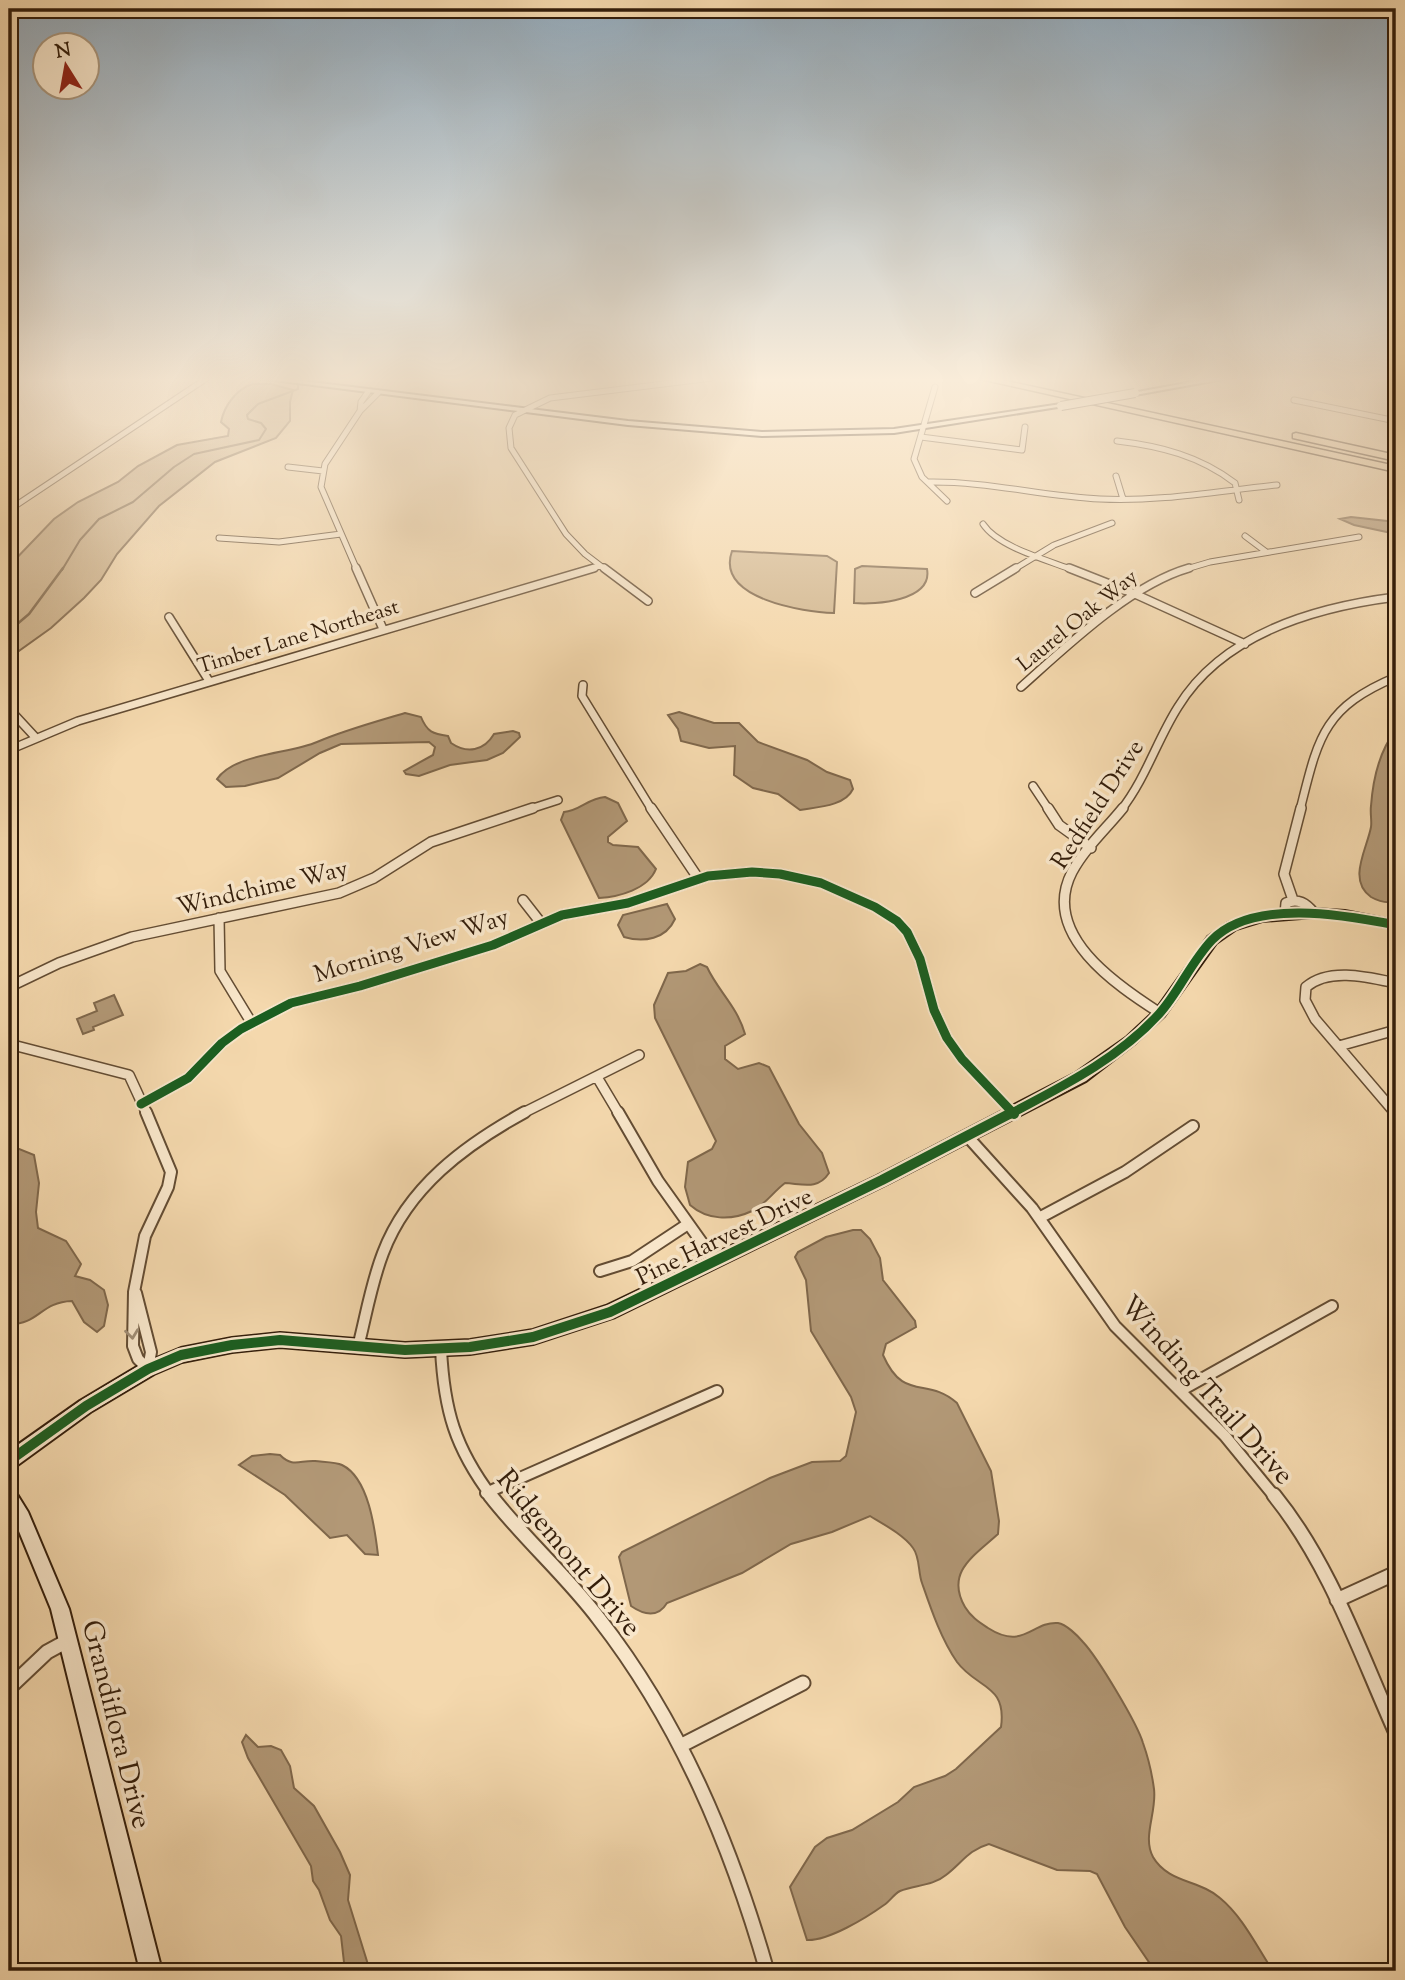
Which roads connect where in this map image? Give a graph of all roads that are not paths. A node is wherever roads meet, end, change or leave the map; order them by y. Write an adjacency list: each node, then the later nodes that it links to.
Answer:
1 (68, 470): 14 (street)
2 (318, 470): 6 (street)
3 (525, 470): 23 (street)
4 (919, 470): 8 (street)
5 (1219, 470): 10 (street)
6 (323, 471): 17 (street)
7 (1116, 476): 11 (street)
8 (928, 482): 11 (street); 12 (street)
9 (1277, 485): 10 (street)
10 (1238, 488): 11 (street); 13 (street)
11 (1124, 499)
12 (947, 500)
13 (1239, 500)
14 (9, 510)
15 (1112, 523): 22 (street)
16 (983, 524): 22 (street)
17 (341, 534): 20 (street); 29 (street)
18 (1245, 536): 21 (street)
19 (1359, 537): 21 (street, Laurel Oak Way)
20 (219, 538)
21 (1265, 551): 25 (street, Laurel Oak Way)
22 (1036, 555): 24 (street); 25 (street)
23 (600, 566): 27 (street); 29 (street, Timber Lane Northeast)
24 (975, 593)
25 (1135, 594): 30 (street); 34 (street, Laurel Oak Way)
26 (1396, 597): 30 (street, Redfield Drive)
27 (648, 601)
28 (169, 617): 32 (street)
29 (383, 629): 32 (street, Timber Lane Northeast)
30 (1245, 644): 40 (street, Redfield Drive)
31 (1396, 677): 43 (street)
32 (209, 681): 36 (street, Timber Lane Northeast)
33 (583, 685): 41 (street)
34 (1021, 687)
35 (11, 711): 36 (street)
36 (36, 738): 37 (street, Timber Lane Northeast)
37 (9, 750)
38 (1033, 786): 40 (street)
39 (558, 800): 46 (street, Windchime Way)
40 (1091, 848): 51 (street, Redfield Drive)
41 (698, 878): 47 (street, Morning View Way); 59 (street, Morning View Way)
42 (523, 900): 47 (street)
43 (1293, 900): 44 (street); 45 (street)
44 (1314, 913): 45 (street, Pine Harvest Drive); 48 (street, Pine Harvest Drive)
45 (1286, 914): 51 (street, Pine Harvest Drive)
46 (219, 918): 50 (street, Windchime Way); 52 (street)
47 (541, 923): 52 (street, Morning View Way)
48 (1396, 925)
49 (1396, 983): 55 (street)
50 (9, 987)
51 (1160, 1013): 59 (street, Pine Harvest Drive)
52 (251, 1022): 58 (street, Morning View Way)
53 (1396, 1030): 55 (street)
54 (9, 1044): 58 (street)
55 (1339, 1046): 60 (street)
56 (639, 1055): 57 (street)
57 (597, 1077): 64 (street); 68 (street)
58 (141, 1104): 70 (street)
59 (1014, 1114): 62 (street, Pine Harvest Drive)
60 (1396, 1114)
61 (1194, 1126): 63 (street)
62 (968, 1137): 63 (street, Winding Trail Drive); 65 (street, Pine Harvest Drive)
63 (1039, 1218): 72 (street, Winding Trail Drive)
64 (688, 1224): 65 (street); 66 (street)
65 (715, 1261): 69 (street, Pine Harvest Drive)
66 (600, 1271)
67 (1332, 1306): 72 (street)
68 (358, 1347): 69 (street, Pine Harvest Drive); 70 (street, Pine Harvest Drive)
69 (441, 1349): 74 (street, Ridgemont Drive)
70 (148, 1369): 73 (street, Pine Harvest Drive)
71 (717, 1391): 74 (street)
72 (1180, 1391): 77 (street, Winding Trail Drive)
73 (9, 1461)
74 (486, 1493): 82 (street, Ridgemont Drive)
75 (9, 1497): 78 (street, Grandiflora Drive)
76 (1396, 1573): 77 (street)
77 (1337, 1600): 81 (street, Winding Trail Drive)
78 (69, 1640): 80 (street); 83 (street, Grandiflora Drive)
79 (803, 1683): 82 (street)
80 (9, 1688)
81 (1396, 1733)
82 (680, 1746): 84 (street, Ridgemont Drive)
83 (151, 1971)
84 (767, 1971)

